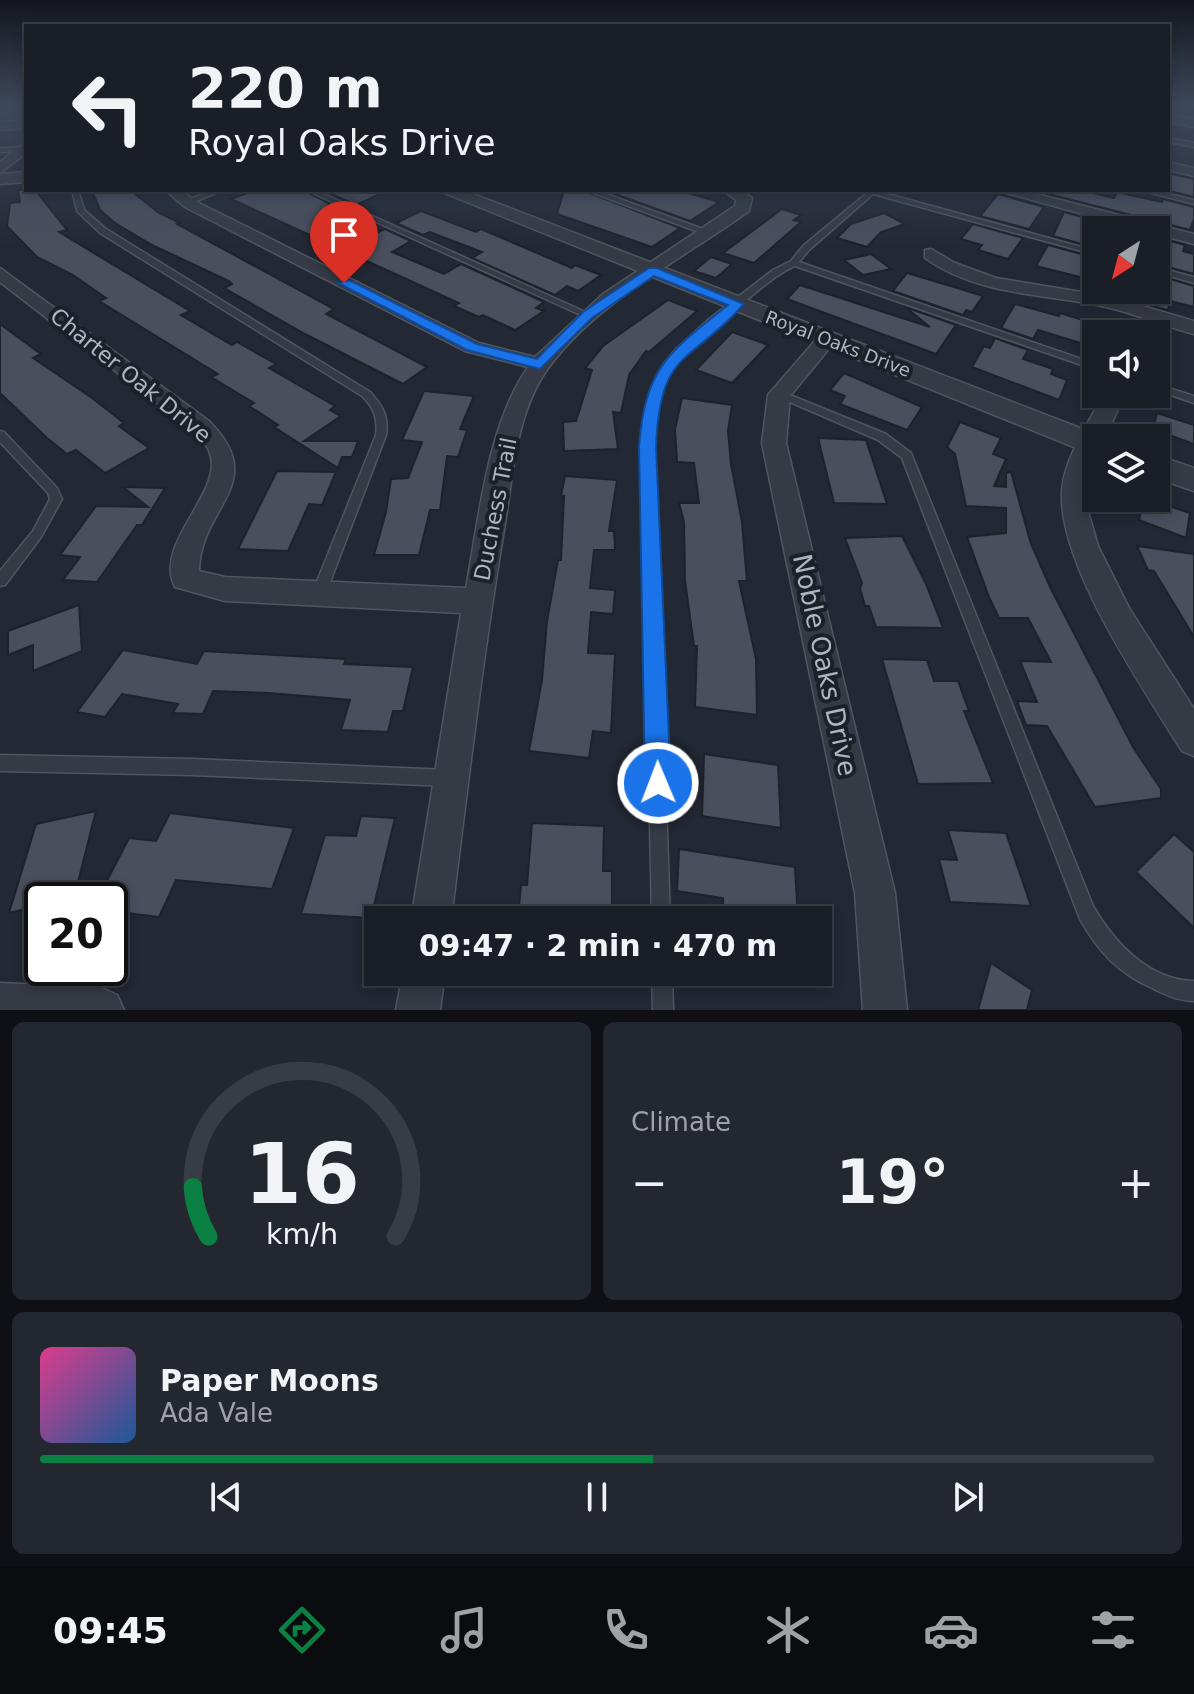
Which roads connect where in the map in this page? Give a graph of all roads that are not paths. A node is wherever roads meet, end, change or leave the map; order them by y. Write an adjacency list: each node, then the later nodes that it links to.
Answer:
1 (19, 152): 3 (street)
2 (1170, 166): 4 (street)
3 (0, 169)
4 (1194, 172)
5 (24, 177): 6 (street)
6 (0, 179)
7 (76, 192): 45 (lane)
8 (206, 192): 16 (lane)
9 (313, 192): 30 (lane)
10 (451, 192): 24 (street, Royal Oaks Drive)
11 (594, 192): 19 (lane)
12 (868, 192): 23 (lane)
13 (873, 192): 21 (lane)
14 (1011, 192): 20 (street)
15 (1152, 192): 18 (lane)
16 (179, 196): 35 (street)
17 (738, 197): 19 (street, Duchess Trail)
18 (1194, 202)
19 (707, 232): 24 (street, Duchess Trail)
20 (1194, 239)
21 (1082, 249)
22 (931, 254): 29 (street)
23 (794, 263): 28 (lane); 34 (lane)
24 (653, 271): 28 (street, Royal Oaks Drive); 30 (street, Duchess Trail)
25 (0, 273): 45 (street, Charter Oak Drive)
26 (1170, 273): 27 (lane)
27 (1194, 280)
28 (738, 304): 33 (street, Royal Oaks Drive); 51 (lane)
29 (1148, 314): 31 (street); 32 (street)
30 (588, 315): 35 (street, Duchess Trail)
31 (1145, 320)
32 (1194, 328)
33 (827, 339): 37 (street); 40 (street, Royal Oaks Drive)
34 (1082, 362)
35 (540, 364): 46 (street, Duchess Trail)
36 (1170, 392): 38 (lane)
37 (780, 394): 54 (lane); 59 (street, Noble Oaks Drive)
38 (1194, 400)
39 (0, 435): 44 (lane)
40 (1082, 439)
41 (1082, 462): 47 (street)
42 (1170, 471): 43 (street)
43 (1194, 480)
44 (0, 581)
45 (319, 594): 46 (street, Charter Oak Drive)
46 (478, 601): 49 (street, Duchess Trail)
47 (1194, 739)
48 (0, 763): 49 (lane)
49 (451, 779): 50 (street, Duchess Trail)
50 (433, 906)
51 (661, 906)
52 (422, 986): 57 (street)
53 (662, 986): 58 (lane)
54 (1194, 991)
55 (0, 1005): 56 (street)
56 (102, 1010)
57 (418, 1010)
58 (663, 1010)
59 (885, 1010)

